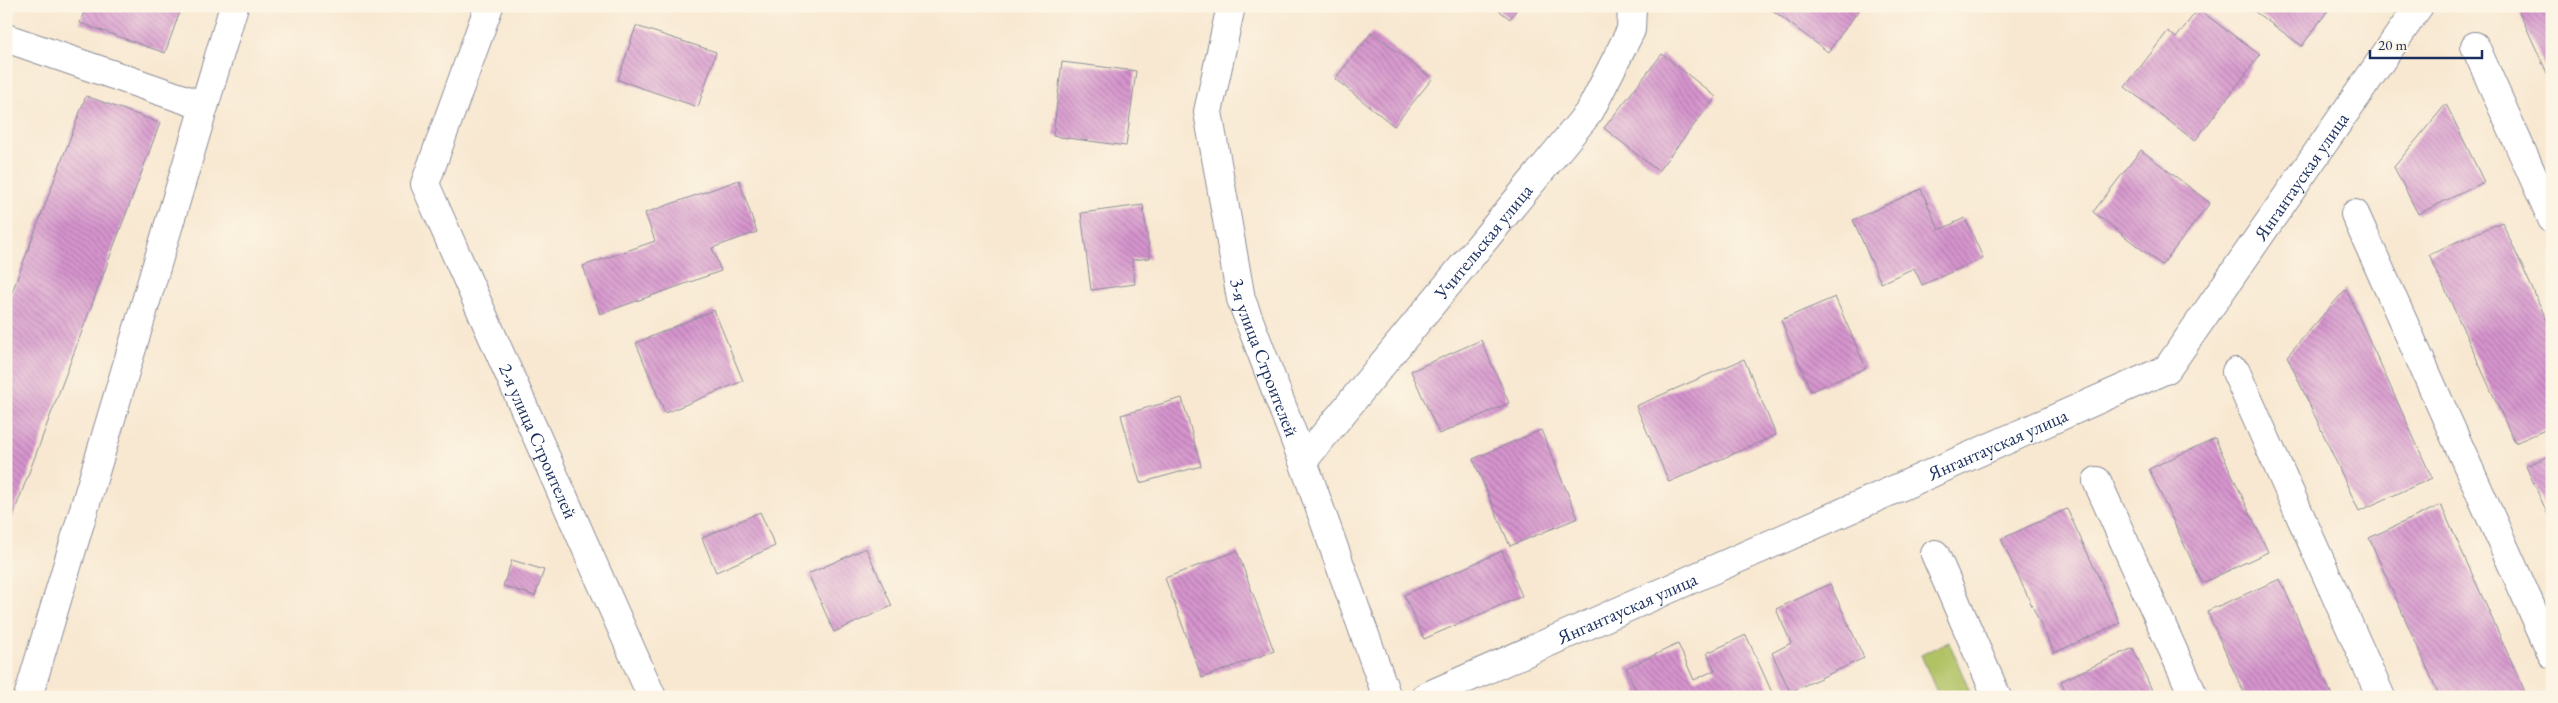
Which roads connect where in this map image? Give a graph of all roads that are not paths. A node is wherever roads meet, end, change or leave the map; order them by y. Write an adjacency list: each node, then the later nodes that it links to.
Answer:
1 (234, 6): 8 (street)
2 (489, 6): 17 (street, 2-я улица Строителей)
3 (1231, 6): 12 (street, 3-я улица Строителей)
4 (1632, 6): 12 (street, Учительская улица)
5 (2419, 6): 19 (street, Янгантауская улица)
6 (6, 38): 8 (street)
7 (2475, 46): 10 (street)
8 (204, 106): 16 (street)
9 (2355, 214): 15 (street)
10 (2552, 219)
11 (2236, 372): 22 (street)
12 (1303, 461): 18 (street, 3-я улица Строителей)
13 (2097, 481): 21 (street)
14 (1935, 554): 20 (street)
15 (2552, 654)
16 (28, 697)
17 (652, 697)
18 (1387, 697)
19 (1425, 697)
20 (1997, 697)
21 (2194, 697)
22 (2381, 697)

